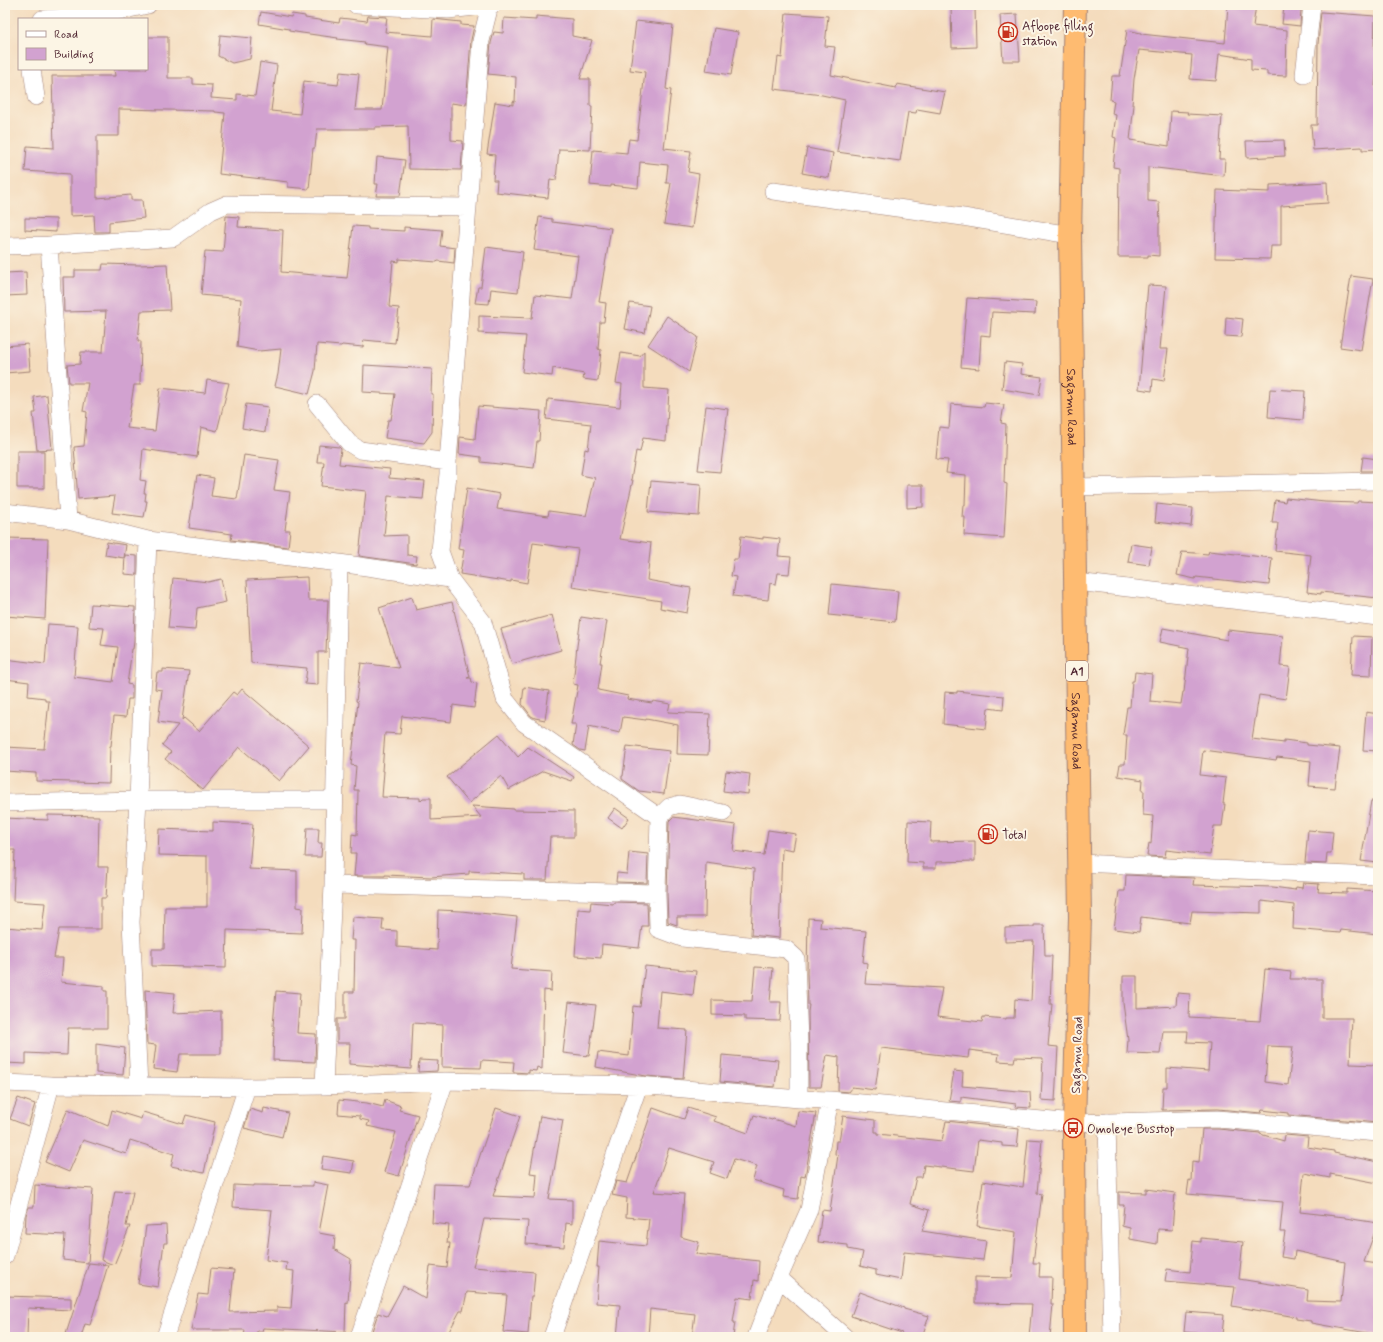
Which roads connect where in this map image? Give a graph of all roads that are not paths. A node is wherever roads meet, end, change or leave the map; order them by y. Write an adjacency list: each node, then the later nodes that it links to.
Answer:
1 (148, 5): 6 (street)
2 (356, 5): 3 (street)
3 (491, 5): 11 (street)
4 (1074, 5): 12 (highway, Sagamu Road / A1)
5 (1312, 5): 8 (street)
6 (55, 18)
7 (32, 70): 9 (street)
8 (1304, 74)
9 (36, 97)
10 (772, 191): 12 (street)
11 (468, 207): 13 (street); 16 (street)
12 (1070, 235): 18 (highway, Sagamu Road / A1)
13 (49, 245): 14 (street); 20 (street)
14 (5, 246)
15 (317, 404): 16 (street)
16 (448, 462): 23 (street)
17 (1378, 481): 18 (street)
18 (1072, 487): 24 (highway, Sagamu Road / A1)
19 (5, 512): 20 (street)
20 (68, 520): 21 (street)
21 (148, 540): 22 (street); 26 (street)
22 (339, 562): 23 (street); 27 (street)
23 (450, 579): 30 (street)
24 (1076, 582): 25 (street); 31 (highway, Sagamu Road / A1)
25 (1378, 617)
26 (138, 800): 27 (street); 28 (street); 39 (street)
27 (334, 800): 33 (street)
28 (5, 803)
29 (723, 813): 30 (street)
30 (659, 817): 34 (street)
31 (1079, 863): 32 (street); 44 (highway, Sagamu Road / A1)
32 (1375, 876)
33 (333, 885): 34 (street); 40 (street)
34 (656, 893): 42 (street)
35 (445, 1081): 38 (street); 40 (street); 50 (street)
36 (5, 1083): 37 (street)
37 (51, 1085): 39 (street); 47 (street)
38 (639, 1085): 42 (street); 51 (street)
39 (138, 1086): 41 (street)
40 (324, 1086): 41 (street)
41 (247, 1087): 49 (street)
42 (798, 1099): 43 (street)
43 (830, 1100): 44 (street); 48 (street)
44 (1074, 1122): 45 (street); 54 (highway, Sagamu Road / A1)
45 (1107, 1122): 46 (street); 55 (street)
46 (1378, 1133)
47 (5, 1256)
48 (779, 1278): 52 (street); 53 (street)
49 (165, 1337)
50 (359, 1337)
51 (552, 1337)
52 (756, 1337)
53 (845, 1337)
54 (1075, 1337)
55 (1112, 1337)

